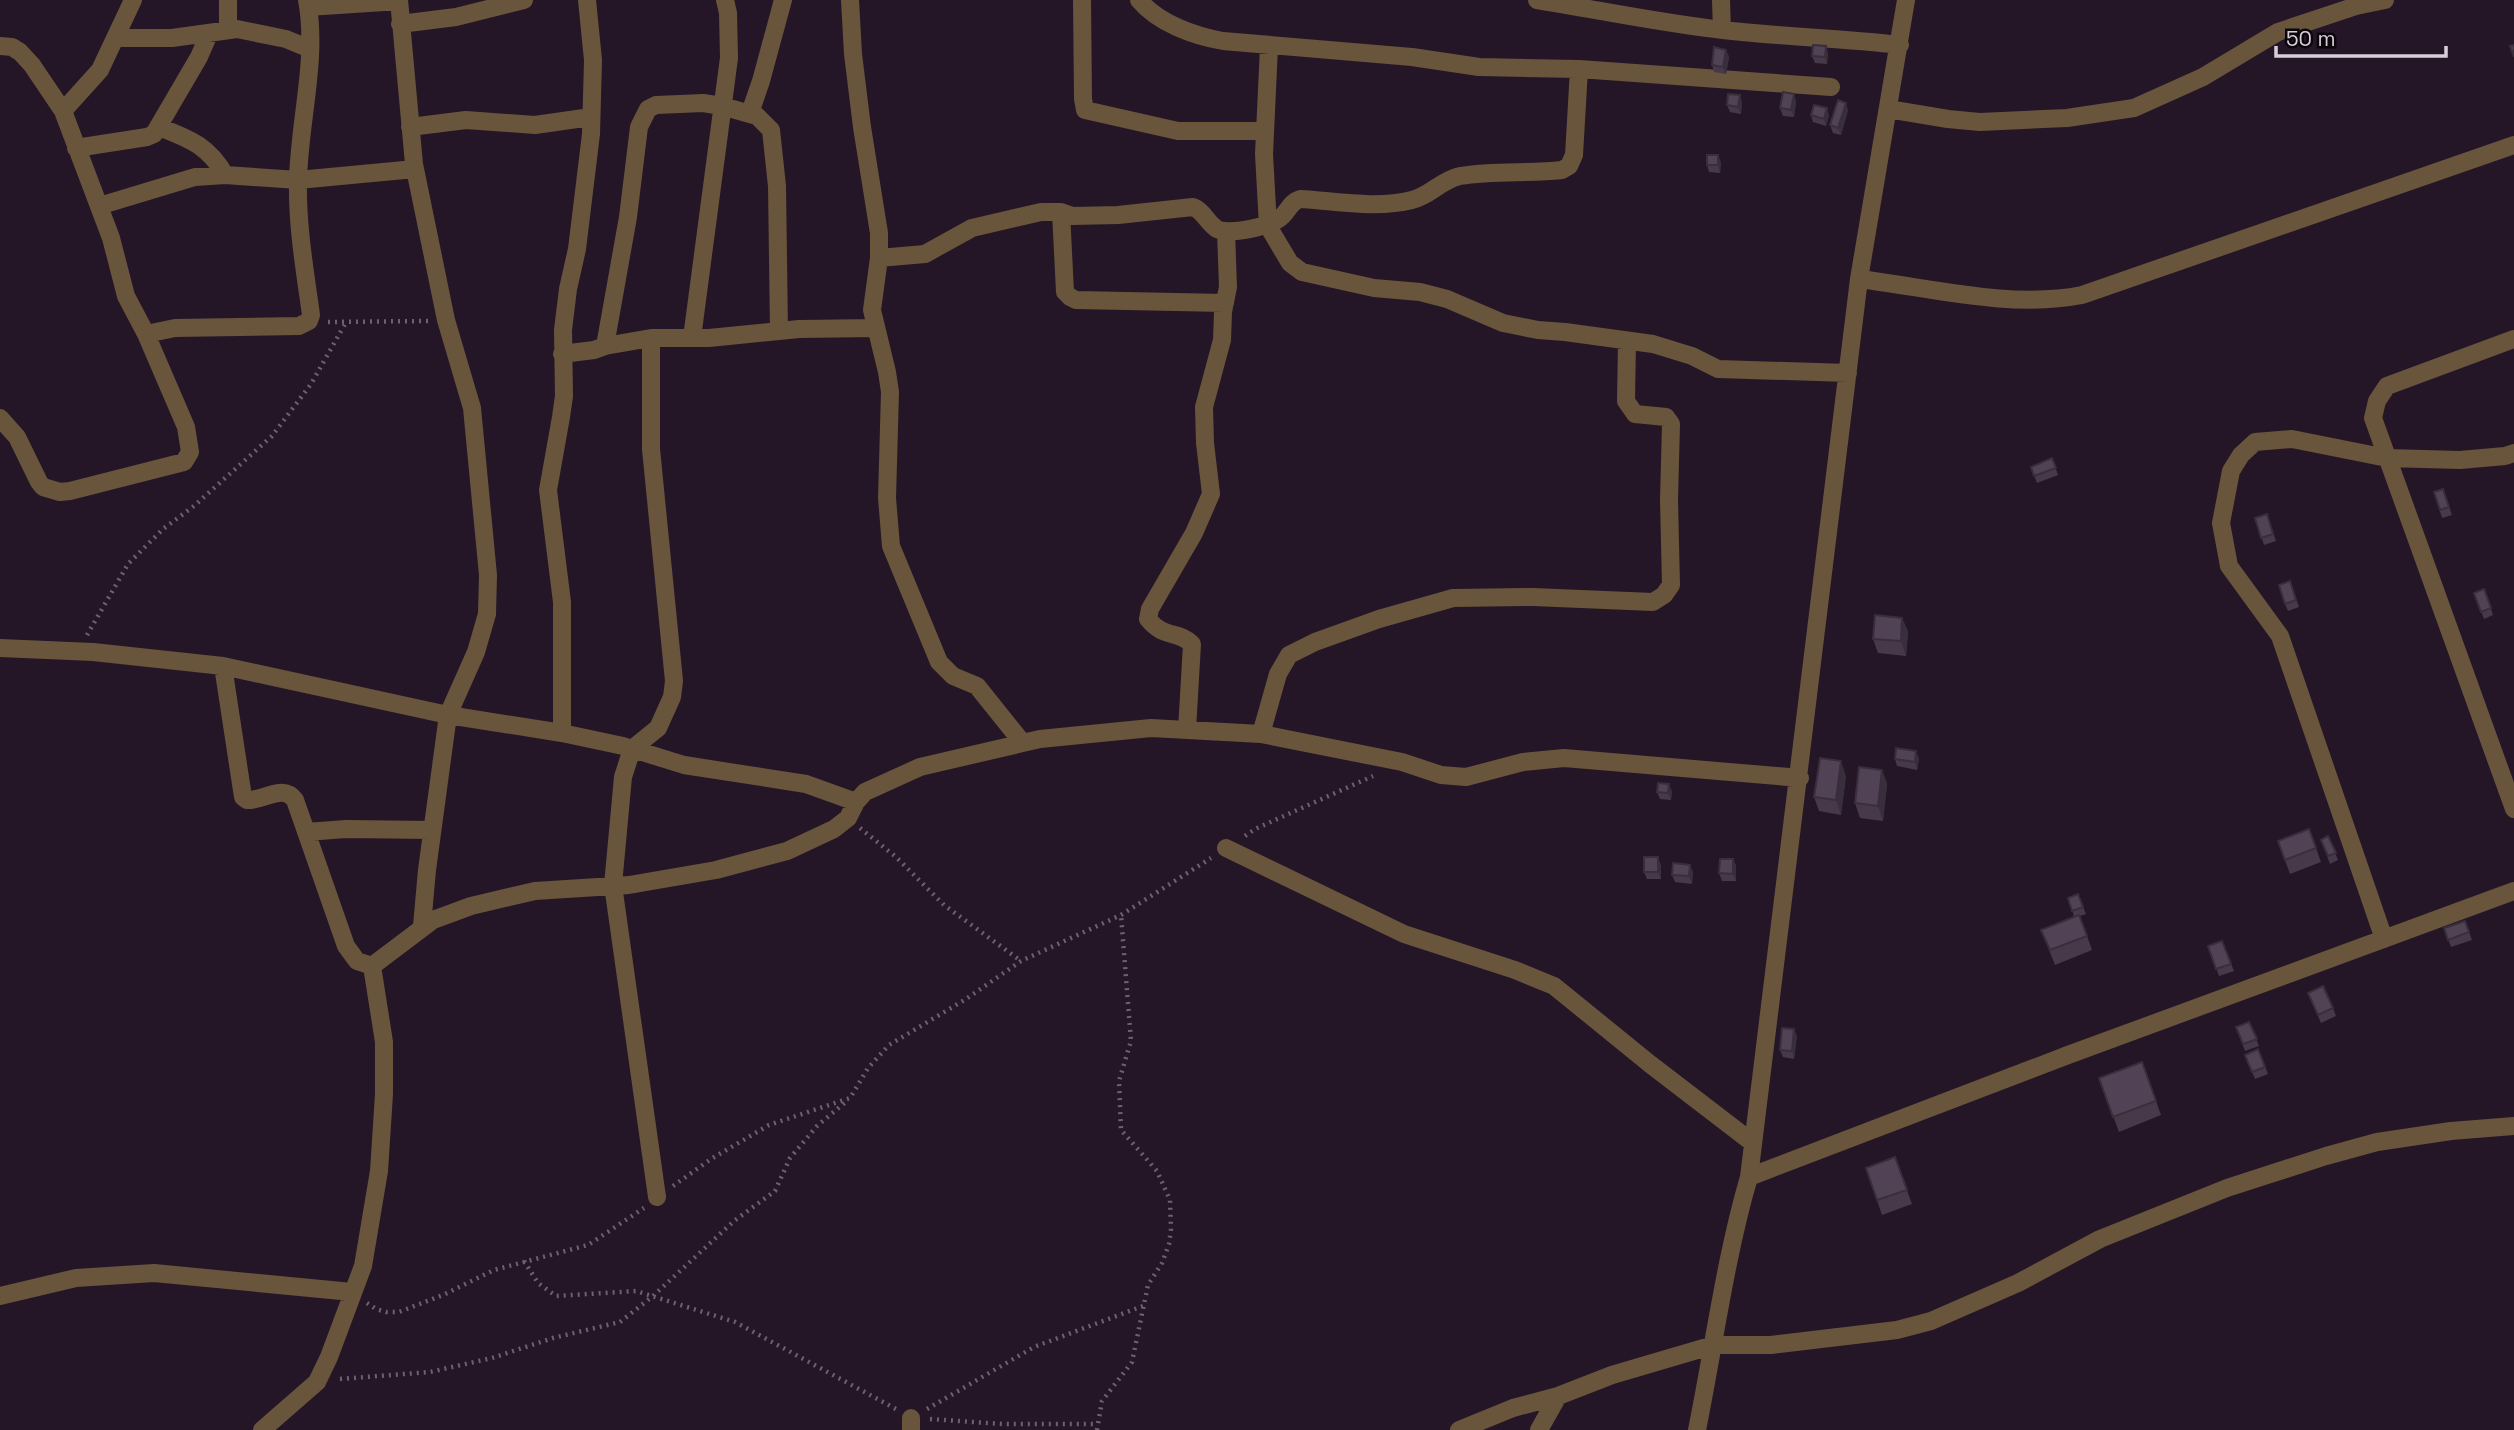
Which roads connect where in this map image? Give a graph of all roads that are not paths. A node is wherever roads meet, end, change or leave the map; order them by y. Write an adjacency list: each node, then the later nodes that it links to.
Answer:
1 (132, 0): 21 (street)
2 (228, 0): 18 (street)
3 (524, 0): 17 (street)
4 (587, 0): 32 (street)
5 (725, 0): 28 (street)
6 (783, 0): 31 (street)
7 (850, 0): 45 (street)
8 (1082, 0): 35 (street)
9 (1139, 0): 24 (street)
10 (1537, 0): 15 (street)
11 (1721, 0): 19 (street)
12 (1906, 0): 22 (street)
13 (2385, 0): 29 (street)
14 (399, 1): 16 (street); 17 (street)
15 (1563, 2): 19 (street)
16 (308, 4): 25 (street)
17 (401, 24): 34 (street)
18 (228, 30): 20 (street); 25 (street)
19 (1723, 30): 22 (street)
20 (209, 34): 21 (street); 33 (street)
21 (115, 38): 30 (street)
22 (1900, 45): 29 (street)
23 (0, 46): 30 (street)
24 (1269, 47): 26 (street); 35 (street)
25 (310, 50): 40 (street)
26 (1579, 69): 27 (street); 43 (street)
27 (1831, 87)
28 (722, 106): 31 (street); 52 (street); 55 (street)
29 (1888, 109): 46 (street)
30 (63, 111): 37 (street)
31 (750, 113): 49 (street)
32 (591, 117): 34 (street); 56 (street)
33 (159, 127): 37 (street); 39 (street)
34 (410, 127): 38 (street)
35 (1265, 131): 43 (street)
36 (2514, 145): 46 (street)
37 (76, 148): 41 (street)
38 (415, 169): 40 (street); 63 (street)
39 (225, 175): 40 (street); 41 (street)
40 (298, 180): 50 (street)
41 (99, 206): 50 (street)
42 (1061, 212): 44 (street); 45 (street); 47 (street)
43 (1268, 226): 44 (street); 54 (street)
44 (1226, 231): 47 (street)
45 (879, 258): 48 (street)
46 (1859, 279): 57 (street)
47 (1224, 303): 64 (street)
48 (875, 328): 49 (street); 67 (street)
49 (779, 331): 52 (street)
50 (146, 334): 58 (street)
51 (651, 338): 52 (street); 55 (street); 68 (street)
52 (692, 338)
53 (2514, 339): 60 (street)
54 (1627, 341): 57 (street); 66 (street)
55 (605, 346): 56 (street)
56 (562, 354): 65 (street)
57 (1848, 373): 69 (street)
58 (0, 418)
59 (2514, 453): 60 (street)
60 (2387, 458): 70 (street); 78 (street)
61 (0, 648): 62 (street)
62 (223, 666): 63 (street); 73 (street)
63 (448, 715): 65 (street); 72 (street)
64 (1187, 730): 66 (street); 67 (street)
65 (562, 733): 68 (street)
66 (1261, 734): 69 (street)
67 (1022, 742): 71 (street)
68 (632, 749): 71 (street); 75 (street)
69 (1800, 778): 81 (street)
70 (2514, 809)
71 (852, 810): 75 (street)
72 (432, 830): 73 (street); 77 (street)
73 (306, 832): 79 (street)
74 (1226, 848): 81 (street)
75 (613, 885): 77 (street); 83 (street)
76 (2514, 891): 78 (street)
77 (422, 926): 79 (street)
78 (2384, 939): 82 (street)
79 (372, 966): 84 (street)
80 (2514, 1126): 86 (street)
81 (1753, 1143): 82 (street)
82 (1749, 1177): 86 (street)
83 (657, 1197)
84 (352, 1292): 85 (street); 88 (street)
85 (0, 1296)
86 (1714, 1345): 87 (street); 91 (street)
87 (1558, 1396): 89 (street); 90 (street)
88 (262, 1430)
89 (1459, 1430)
90 (1539, 1430)
91 (1697, 1430)

